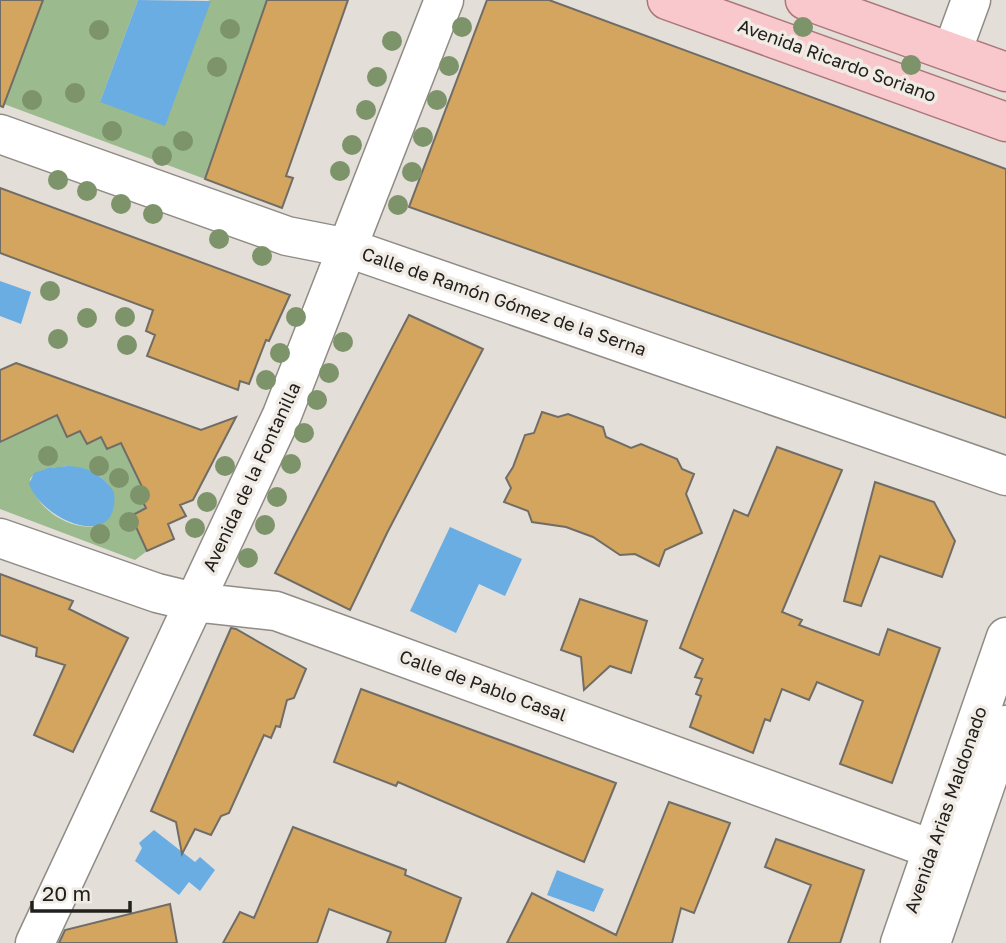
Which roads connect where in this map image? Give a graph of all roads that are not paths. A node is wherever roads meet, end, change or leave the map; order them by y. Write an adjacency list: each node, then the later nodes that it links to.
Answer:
1 (444, 0): 9 (street, Avenida de la Fontanilla)
2 (667, 0): 7 (main road, Avenida Ricardo Soriano)
3 (805, 0): 5 (main road)
4 (971, 0): 5 (street)
5 (952, 52): 6 (main road)
6 (1006, 72)
7 (1006, 122)
8 (0, 134): 9 (street, Calle de Ramón Gómez de la Serna)
9 (348, 248): 10 (street, Calle de Ramón Gómez de la Serna); 12 (street, Avenida de la Fontanilla)
10 (1006, 476)
11 (0, 538): 12 (street, Calle de Pablo Casal)
12 (194, 602): 15 (street, Calle de Pablo Casal); 16 (street, Avenida de la Fontanilla)
13 (1006, 637): 15 (street, Avenida Arias Maldonado)
14 (1006, 726): 15 (street, Avenida Arias Maldonado)
15 (946, 854): 17 (street, Avenida Arias Maldonado); 18 (street, Avenida Arias Maldonado)
16 (35, 943)
17 (900, 943)
18 (931, 943)

